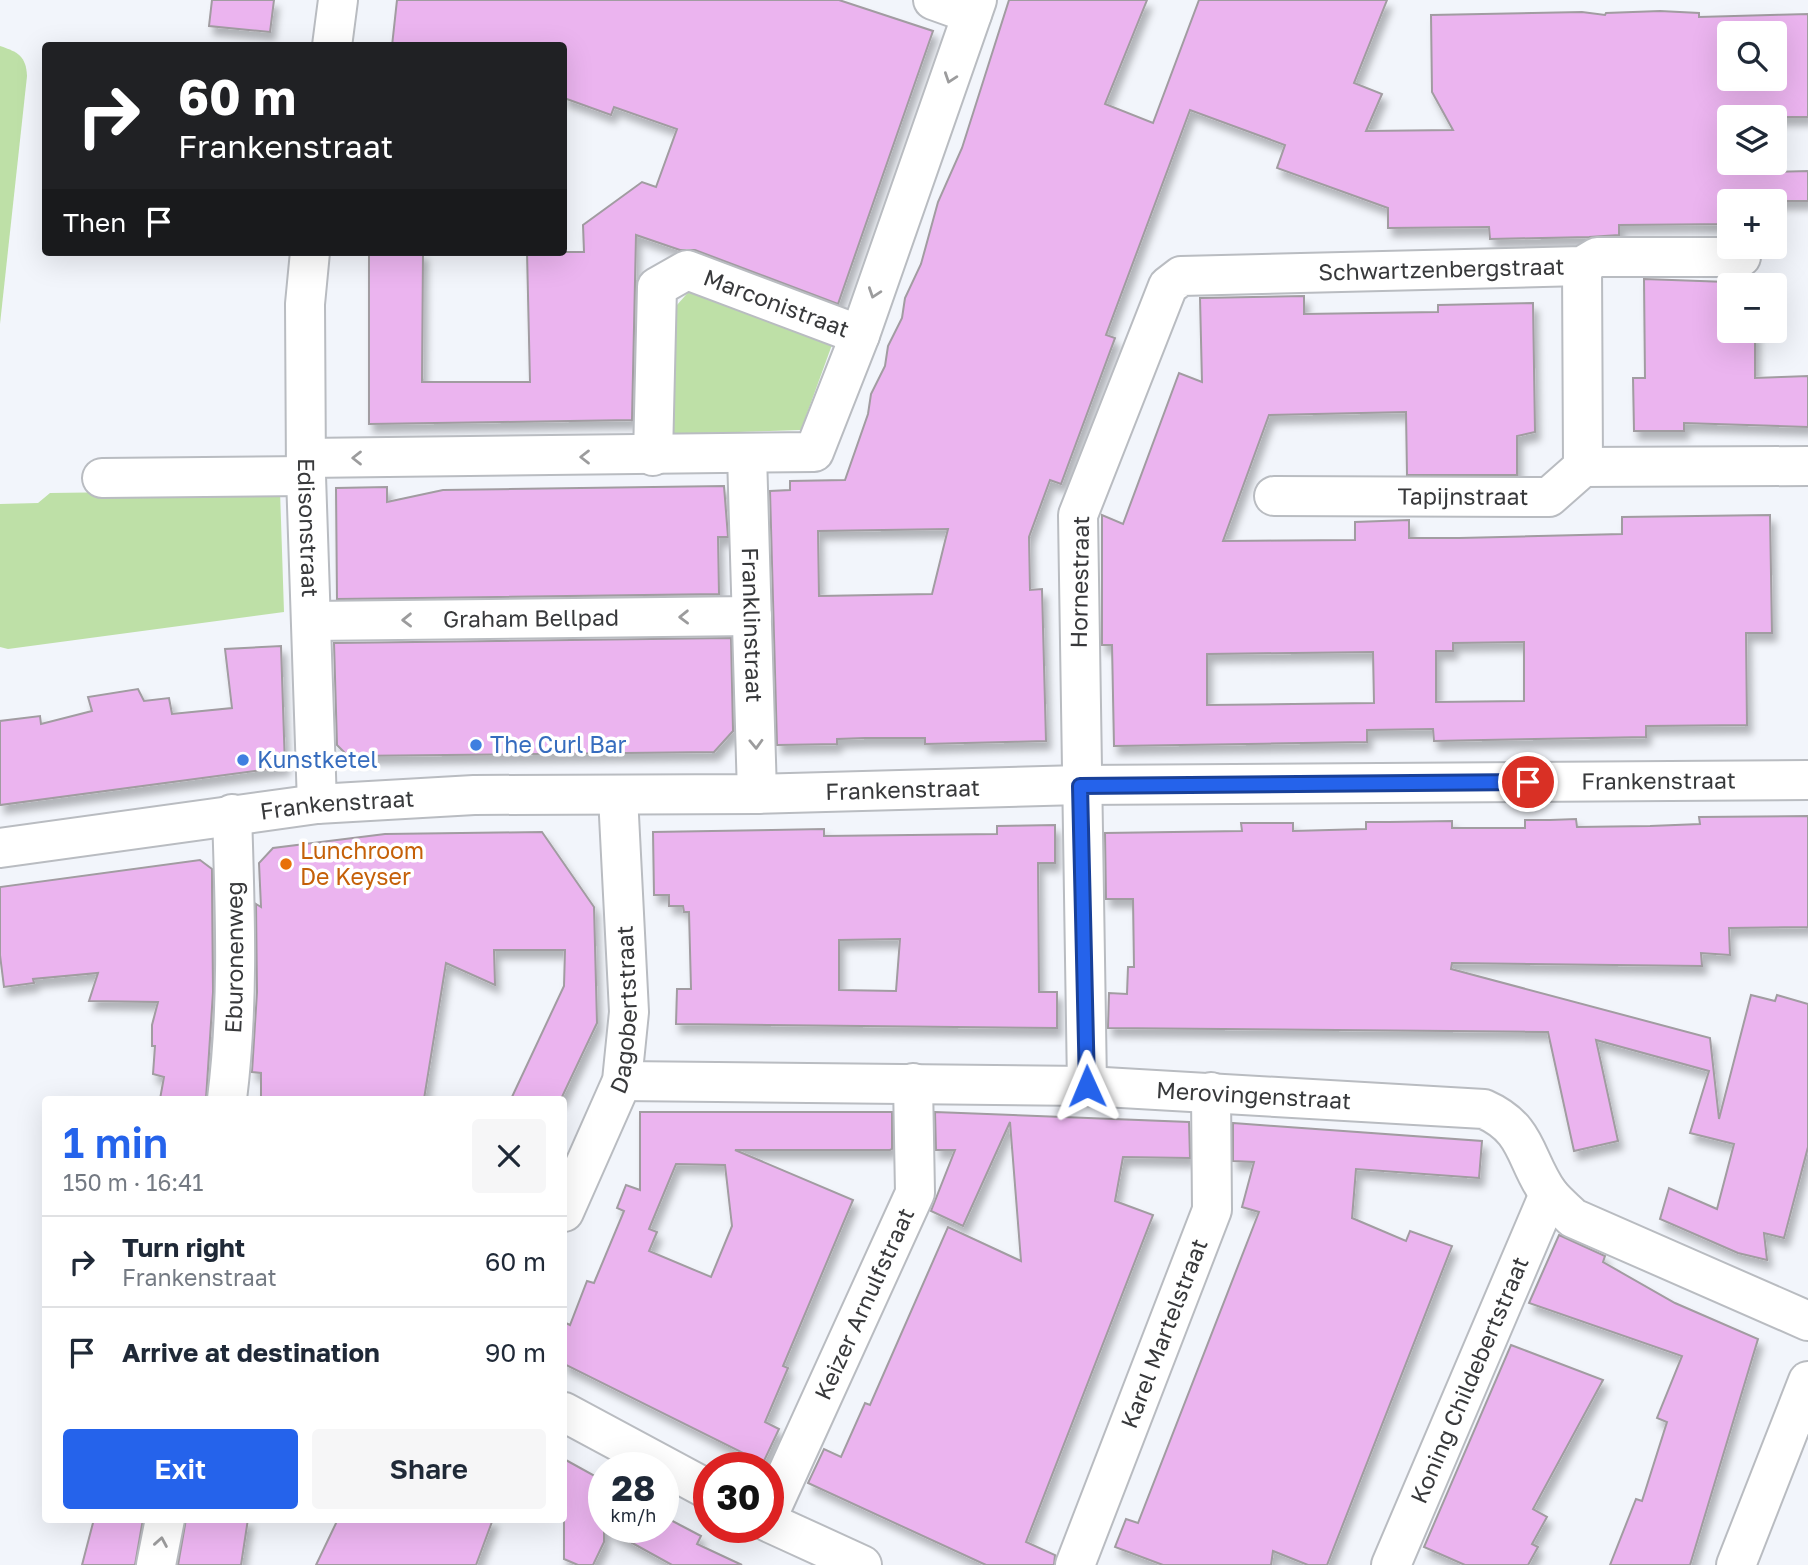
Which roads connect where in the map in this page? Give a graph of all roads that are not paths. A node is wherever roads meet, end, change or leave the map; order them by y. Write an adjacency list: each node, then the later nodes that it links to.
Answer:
1 (338, 0): 4 (street)
2 (933, 0): 3 (street)
3 (975, 7): 9 (street, Marconistraat, one-way to 9)
4 (332, 42)
5 (310, 256): 13 (street, Edisonstraat)
6 (1717, 257): 7 (street, Schwartzenbergstraat)
7 (1582, 266): 8 (street, Schwartzenbergstraat); 14 (street)
8 (1181, 276): 20 (street, Hornestraat)
9 (860, 335): 10 (street, Marconistraat); 11 (street, Marconistraat)
10 (653, 456): 11 (street, Marconistraat); 13 (street, Marconistraat, one-way to 13)
11 (747, 456): 17 (street, Franklinstraat)
12 (1808, 466): 14 (street)
13 (306, 467): 15 (street, Marconistraat); 18 (street, Edisonstraat)
14 (1583, 467): 16 (street, Tapijnstraat)
15 (102, 478)
16 (1274, 496)
17 (752, 616): 18 (street, Graham Bellpad, one-way to 18); 21 (street, Franklinstraat, one-way to 21)
18 (311, 621): 23 (street, Edisonstraat)
19 (1808, 780): 20 (street, Frankenstraat)
20 (1080, 786): 21 (street, Frankenstraat); 28 (street, Hornestraat)
21 (757, 794): 22 (street, Frankenstraat)
22 (618, 796): 23 (street, Frankenstraat); 26 (street, Dagobertstraat)
23 (317, 804): 24 (street, Frankenstraat)
24 (232, 814): 25 (street, Frankenstraat); 30 (street, Eburonenweg)
25 (0, 848)
26 (622, 1081): 27 (street, Merovingenstraat); 32 (street, Dagobertstraat)
27 (913, 1083): 28 (street, Merovingenstraat); 37 (street, Keizer Arnulfstraat)
28 (1087, 1086): 29 (street, Merovingenstraat)
29 (1211, 1092): 31 (street, Merovingenstraat); 42 (street, Karel Martelstraat)
30 (227, 1096)
31 (1549, 1194): 33 (street, Merovingenstraat); 43 (street, Koning Childebertstraat)
32 (567, 1205)
33 (1808, 1321)
34 (1808, 1381): 44 (street)
35 (567, 1414): 36 (street)
36 (693, 1481)
37 (784, 1481)
38 (164, 1523): 40 (street, one-way to 38)
39 (784, 1529): 41 (street)
40 (156, 1565)
41 (862, 1565)
42 (1075, 1565)
43 (1391, 1565)
44 (1735, 1565)

